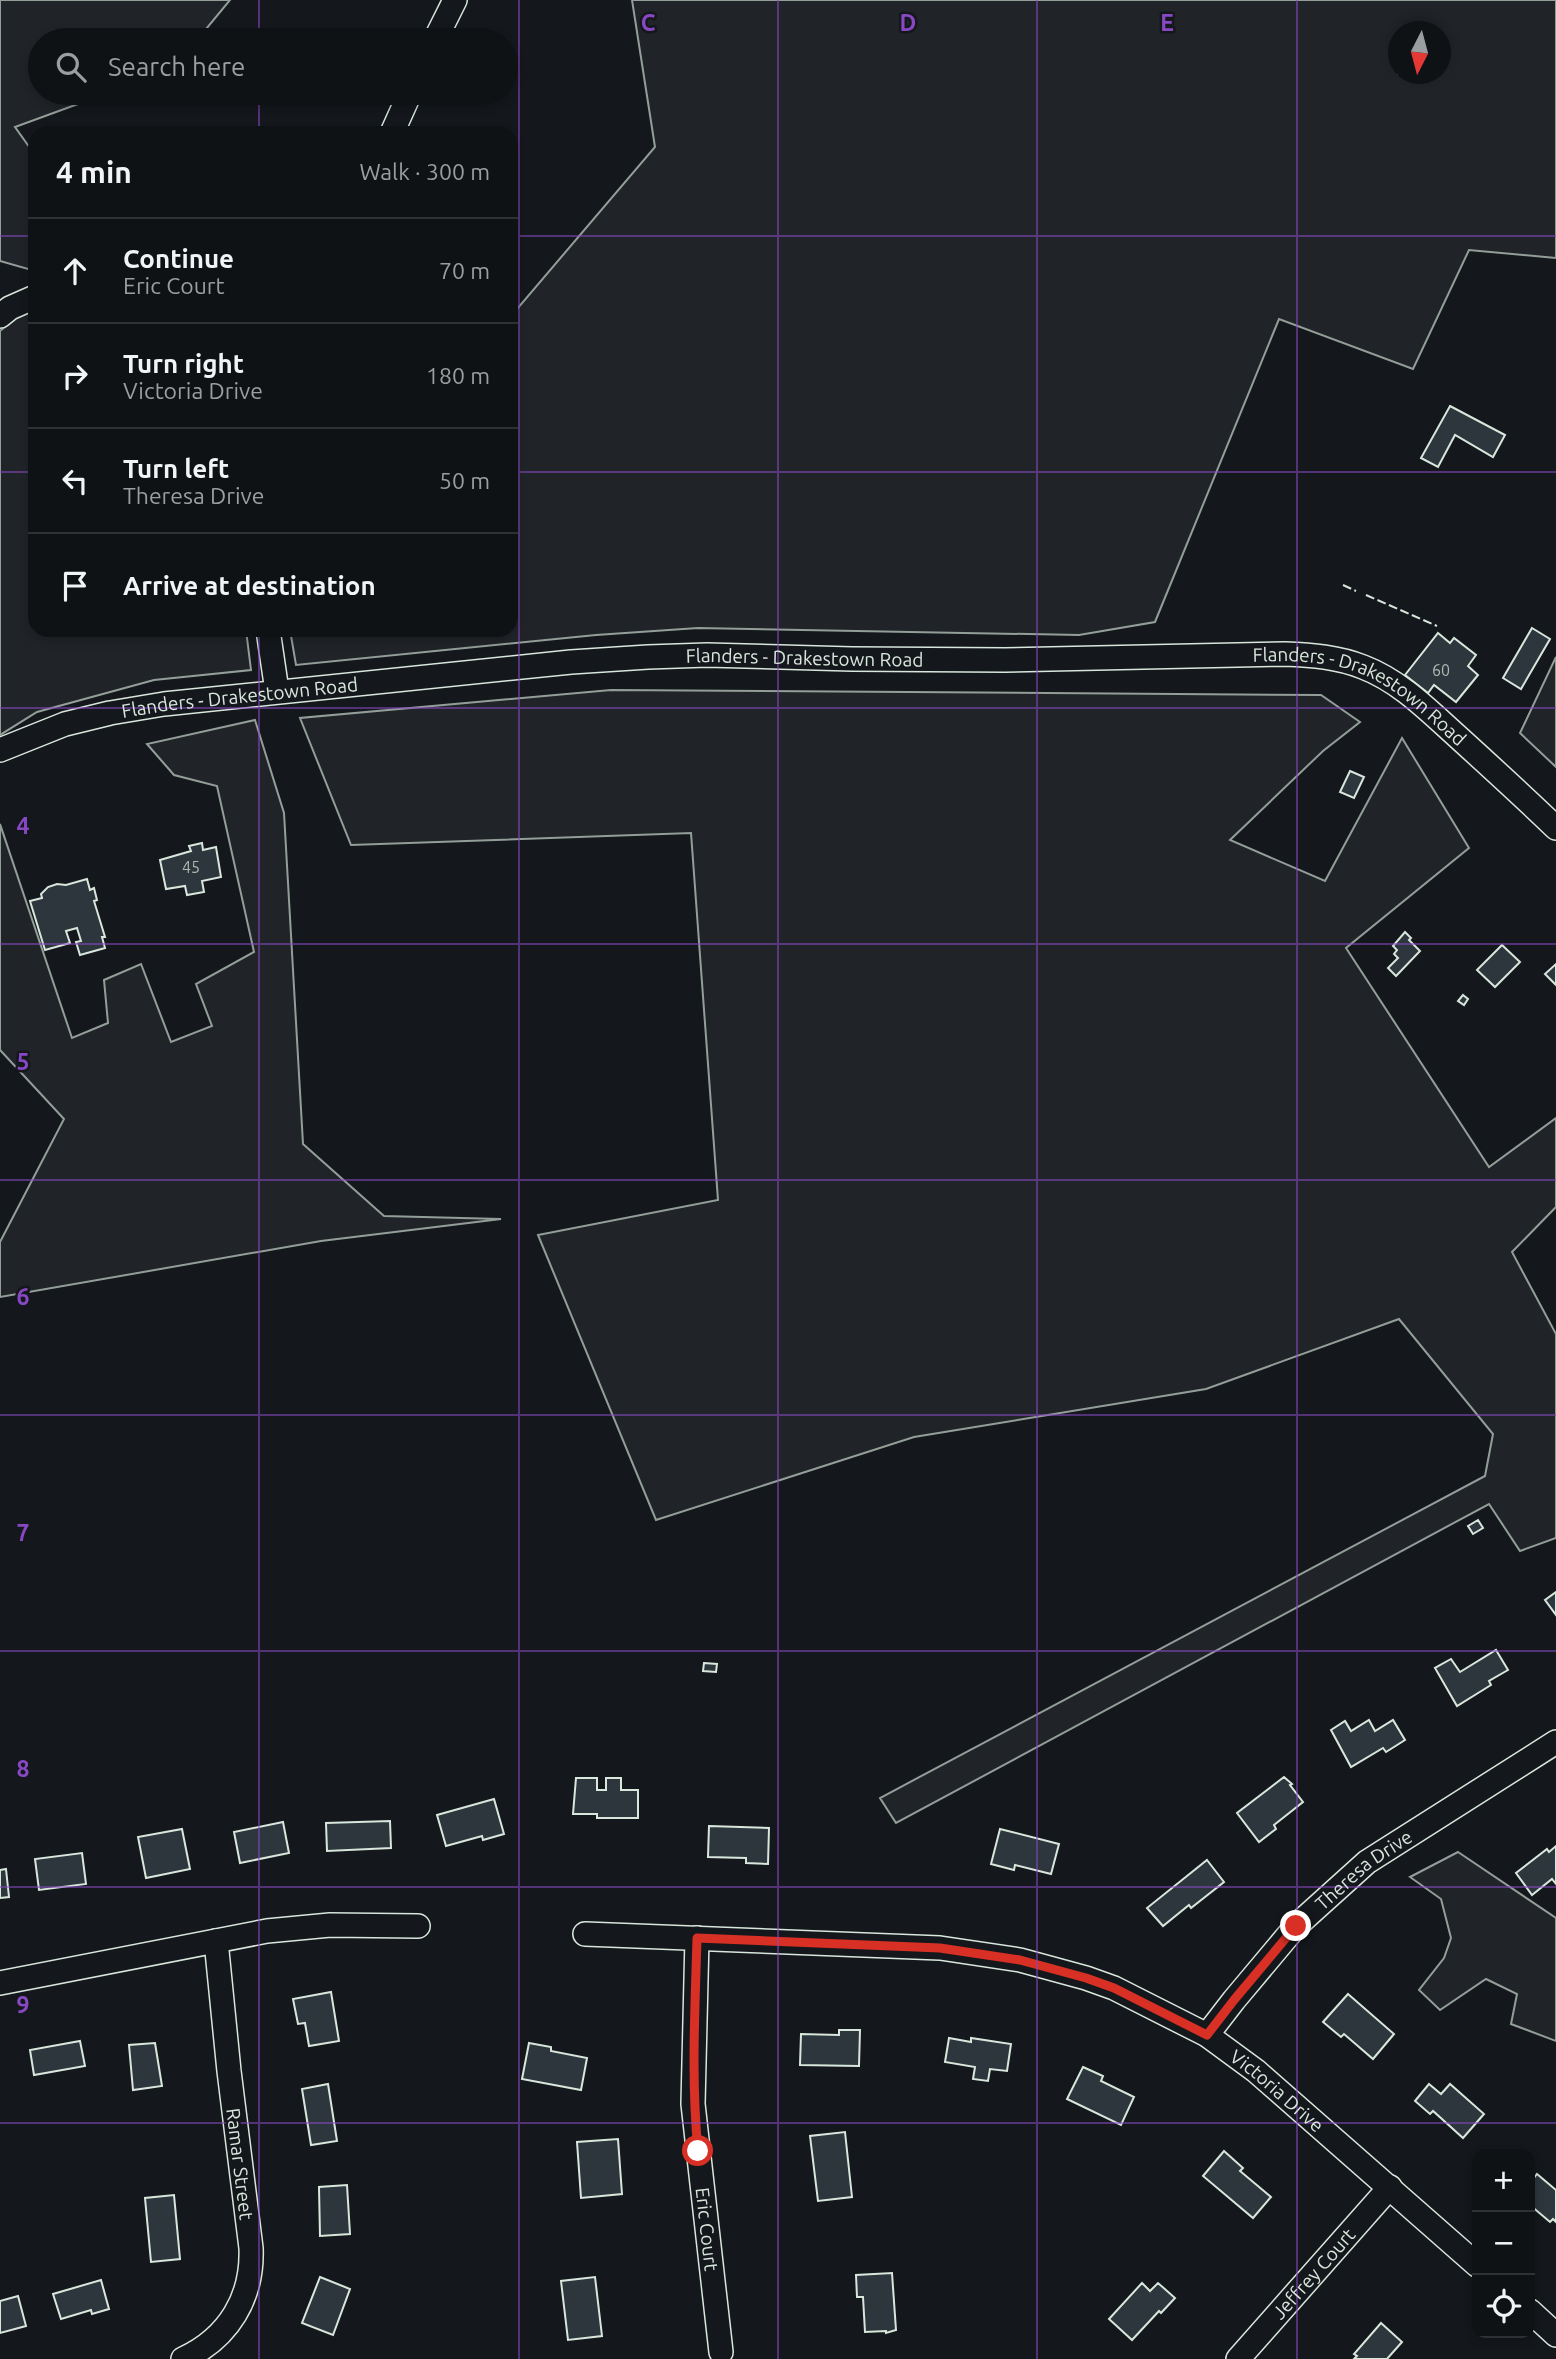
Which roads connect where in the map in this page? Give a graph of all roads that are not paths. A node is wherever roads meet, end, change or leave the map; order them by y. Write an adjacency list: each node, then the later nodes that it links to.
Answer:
1 (455, 0): 2 (street)
2 (441, 28)
3 (405, 105): 4 (street)
4 (395, 126)
5 (28, 301): 6 (street)
6 (0, 316)
7 (269, 637): 8 (street)
8 (277, 691): 9 (street, Flanders - Drakestown Road); 10 (street, Flanders - Drakestown Road)
9 (0, 750)
10 (1556, 828)
11 (1556, 1742): 17 (street, Theresa Drive)
12 (418, 1926): 15 (street)
13 (585, 1934): 14 (street, Victoria Drive)
14 (697, 1938): 17 (street, Victoria Drive); 22 (street, Eric Court)
15 (216, 1941): 16 (street); 23 (street, Ramar Street)
16 (0, 1983)
17 (1207, 2035): 18 (street, Victoria Drive)
18 (1390, 2187): 19 (street, Victoria Drive); 24 (street, Jeffrey Court)
19 (1472, 2261)
20 (1535, 2316): 21 (street)
21 (1556, 2335)
22 (721, 2351)
23 (183, 2359)
24 (1238, 2359)

